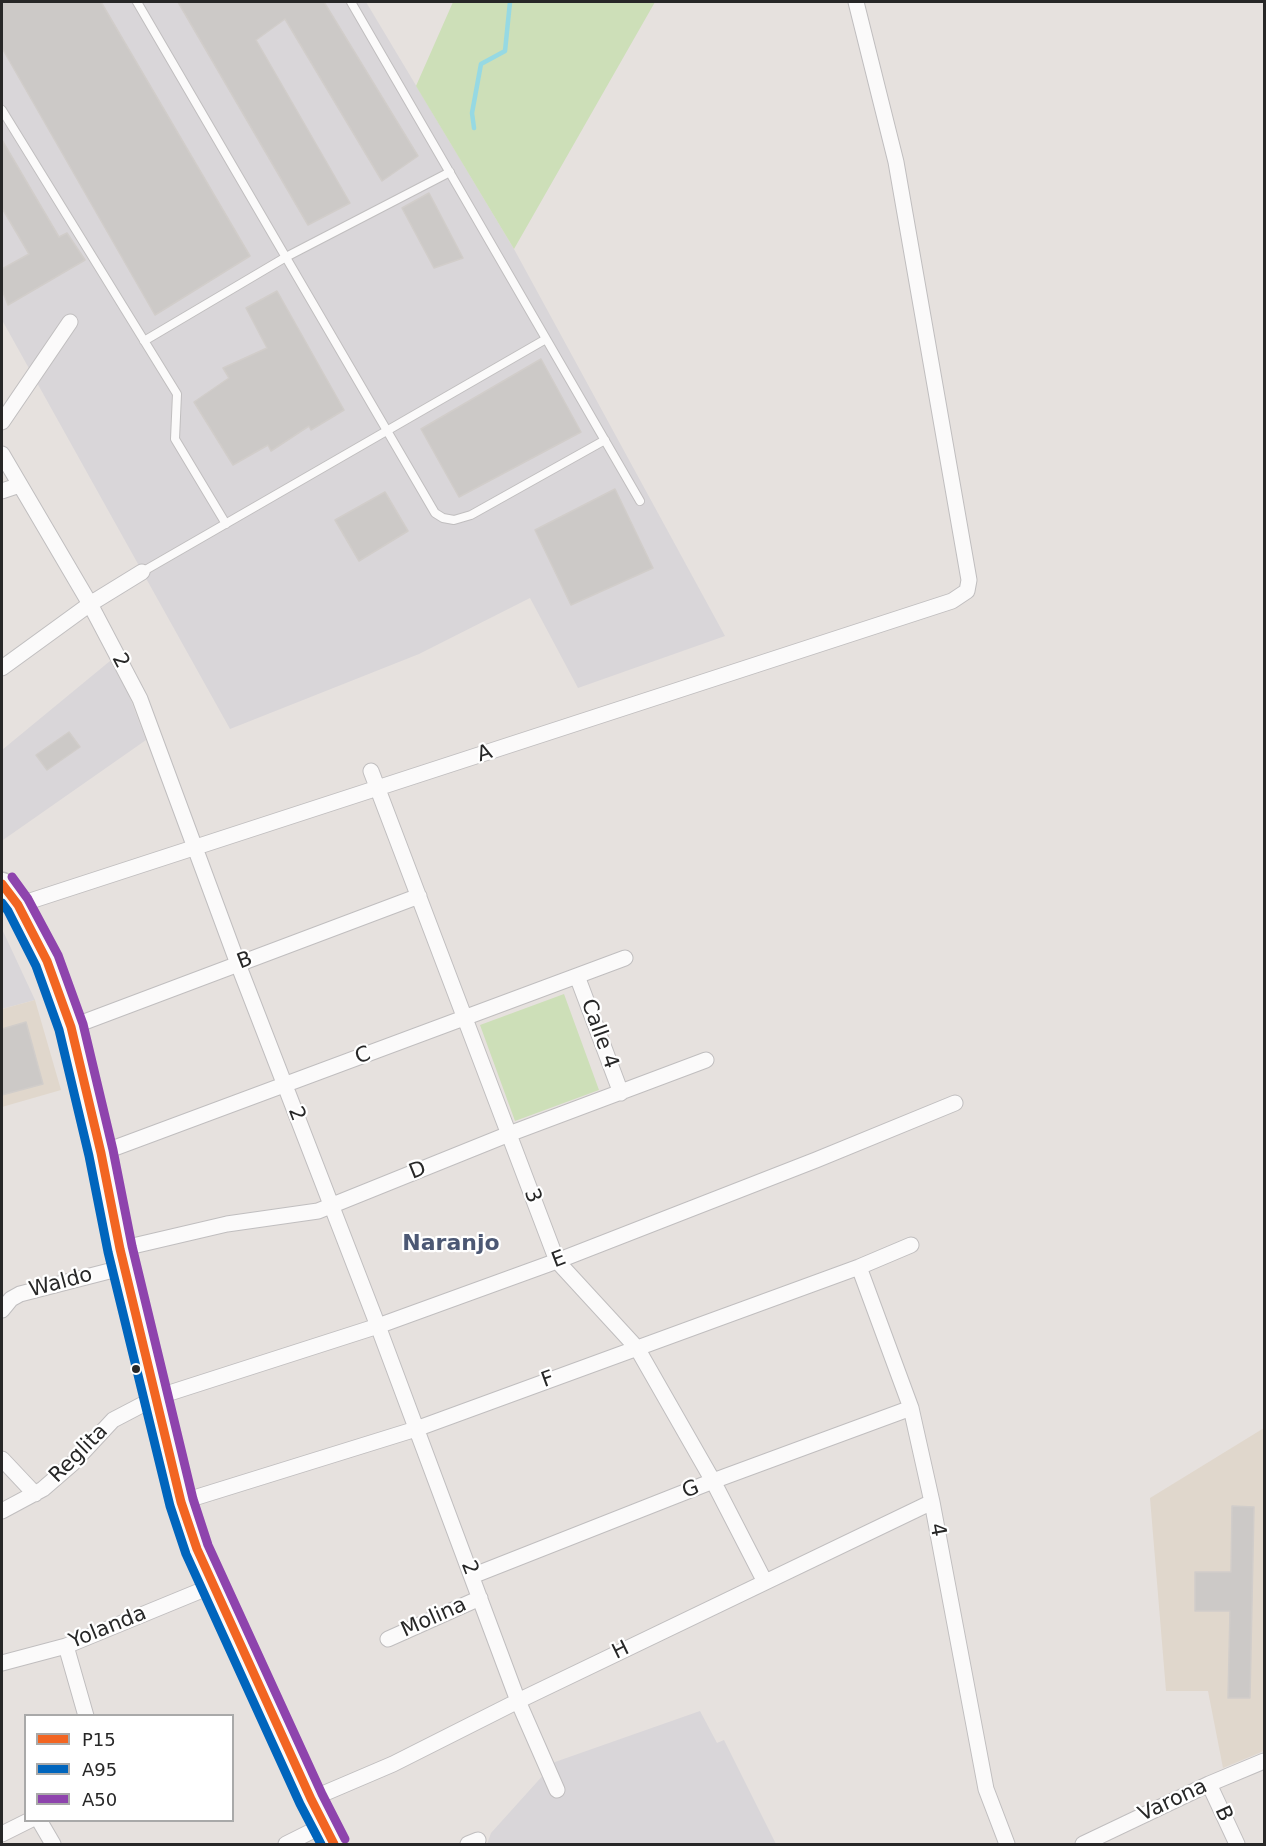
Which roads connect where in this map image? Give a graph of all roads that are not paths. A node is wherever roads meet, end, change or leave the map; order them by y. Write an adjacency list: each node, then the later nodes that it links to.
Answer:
1 (137, 2): 6 (lane)
2 (351, 2): 5 (lane)
3 (856, 2): 22 (street, A)
4 (2, 110): 9 (lane)
5 (450, 172): 6 (lane); 8 (lane)
6 (286, 257): 9 (lane); 11 (lane)
7 (70, 322): 10 (street)
8 (546, 339): 11 (lane); 12 (lane)
9 (144, 341): 17 (lane)
10 (2, 422)
11 (387, 431): 12 (lane); 17 (lane)
12 (605, 440): 16 (lane)
13 (2, 454): 14 (street, 2)
14 (20, 485): 15 (street); 19 (street, 2)
15 (2, 491)
16 (640, 501)
17 (226, 525): 18 (lane)
18 (142, 572): 19 (street)
19 (90, 604): 20 (street); 23 (street, 2)
20 (2, 668)
21 (371, 771): 22 (street, 3)
22 (378, 789): 23 (street, A); 25 (street, 3)
23 (196, 848): 26 (street, A); 28 (street, 2)
24 (2, 884): 26 (main road)
25 (419, 896): 28 (street, B); 30 (street, 3)
26 (18, 905): 31 (main road)
27 (625, 958): 29 (street, C)
28 (238, 964): 31 (street, B); 33 (street, 2)
29 (577, 976): 30 (street, C); 34 (street, Calle 4)
30 (465, 1018): 33 (street, C); 36 (street, 3)
31 (71, 1027): 37 (main road)
32 (706, 1060): 34 (street, D)
33 (285, 1085): 37 (street, C); 38 (street, 2)
34 (621, 1093): 36 (street, D)
35 (955, 1103): 41 (street, E)
36 (509, 1134): 38 (street, D); 41 (street, 3)
37 (101, 1153): 40 (main road)
38 (332, 1205): 40 (street, D); 44 (street, 2)
39 (911, 1245): 42 (street, F)
40 (123, 1258): 43 (street, Waldo); 46 (main road)
41 (557, 1261): 44 (street, E); 45 (street, 3)
42 (860, 1267): 45 (street, F); 47 (street, 4)
43 (2, 1310)
44 (378, 1326): 46 (street, E); 48 (street, 2)
45 (637, 1348): 48 (street, F); 50 (street, 3)
46 (157, 1396): 51 (street, Reglita); 52 (main road)
47 (911, 1408): 50 (street, G); 53 (street, 4)
48 (416, 1429): 52 (street, F); 55 (street, 2)
49 (2, 1459): 51 (street)
50 (713, 1481): 55 (street, G); 56 (street, 3)
51 (35, 1494): 54 (street, Reglita)
52 (181, 1502): 57 (main road)
53 (932, 1502): 56 (street, H); 74 (street, 4)
54 (2, 1511)
55 (472, 1576): 58 (street, 2)
56 (765, 1582): 62 (street, H)
57 (212, 1586): 60 (street, Yolanda); 67 (main road)
58 (480, 1598): 59 (street, Molina); 62 (street, 2)
59 (388, 1639)
60 (66, 1646): 61 (street, Yolanda); 63 (street)
61 (2, 1663)
62 (518, 1701): 66 (street, 2); 67 (street, H)
63 (85, 1714)
64 (1264, 1761): 65 (street, Varona)
65 (1209, 1784): 75 (street, Varona); 76 (street, B)
66 (557, 1790)
67 (311, 1799): 71 (main road)
68 (28, 1822): 70 (street)
69 (40, 1822): 72 (street)
70 (2, 1834)
71 (329, 1835): 73 (street)
72 (53, 1845)
73 (286, 1845)
74 (1008, 1845)
75 (1083, 1845)
76 (1237, 1845)

